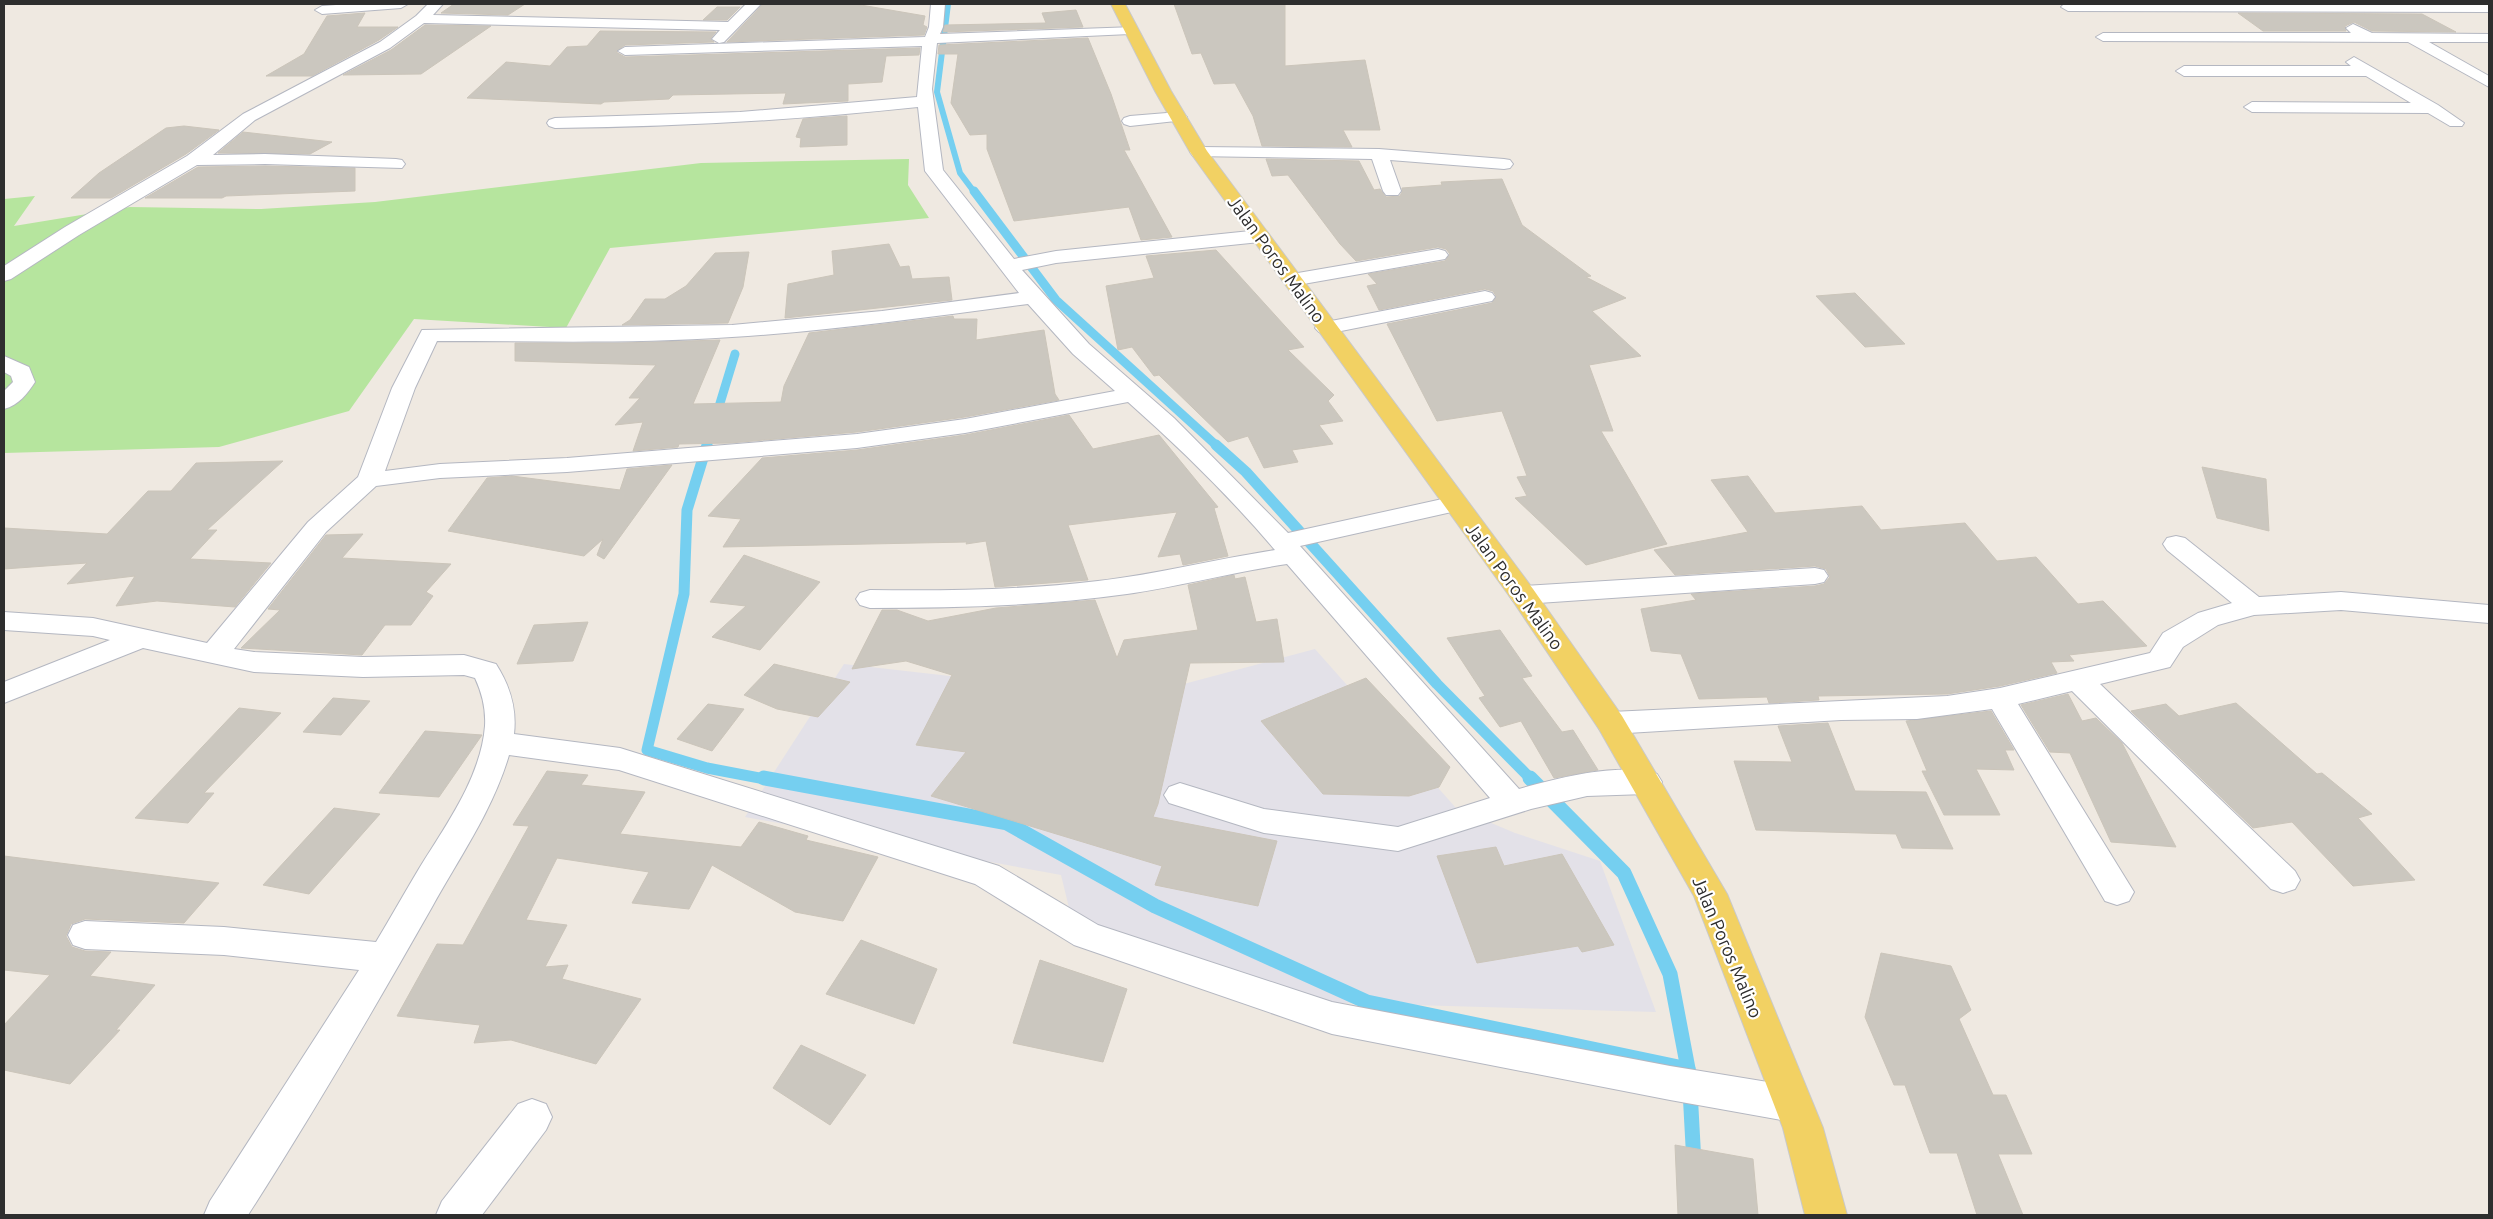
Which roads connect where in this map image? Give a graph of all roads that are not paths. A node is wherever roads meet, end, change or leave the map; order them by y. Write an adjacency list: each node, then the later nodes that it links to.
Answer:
1 (401, 4): 10 (street)
2 (436, 4): 11 (street)
3 (754, 4): 13 (street)
4 (938, 4): 20 (street)
5 (1118, 4): 14 (main road, Jalan Poros Malino)
6 (2314, 5): 7 (street); 9 (street); 16 (street)
7 (2068, 7)
8 (565, 8): 12 (street)
9 (2489, 8)
10 (322, 10)
11 (421, 19): 12 (street); 35 (street)
12 (538, 22): 13 (street)
13 (733, 26): 21 (street)
14 (1130, 30): 20 (street); 29 (main road, Jalan Poros Malino)
15 (2103, 37): 17 (street)
16 (2368, 37): 17 (street); 18 (street)
17 (2315, 38): 24 (street)
18 (2411, 38): 19 (street); 25 (street)
19 (2489, 38)
20 (930, 40): 21 (street); 26 (street)
21 (709, 48): 22 (street)
22 (625, 51)
23 (2184, 71): 24 (street)
24 (2370, 71): 28 (street)
25 (2489, 82)
26 (925, 101): 31 (street); 41 (street)
27 (2252, 107): 28 (street)
28 (2432, 108): 32 (street)
29 (1179, 117): 30 (street); 33 (main road, Jalan Poros Malino)
30 (1130, 121)
31 (555, 122)
32 (2456, 122)
33 (1199, 152): 34 (street); 39 (main road, Jalan Poros Malino)
34 (1379, 154): 37 (street); 38 (street)
35 (194, 160): 36 (street); 42 (street)
36 (396, 164)
37 (1504, 164)
38 (1392, 191)
39 (1260, 236): 41 (street); 43 (main road, Jalan Poros Malino)
40 (1438, 255): 43 (street)
41 (1016, 264): 45 (street)
42 (4, 275)
43 (1292, 280): 46 (main road, Jalan Poros Malino)
44 (1484, 297): 46 (street)
45 (1033, 298): 48 (street); 50 (street)
46 (1326, 328): 51 (main road, Jalan Poros Malino)
47 (4, 363): 49 (street)
48 (1134, 394): 50 (street); 53 (street)
49 (4, 402)
50 (369, 480): 61 (street)
51 (1456, 504): 53 (street); 55 (main road, Jalan Poros Malino)
52 (2176, 544): 57 (street)
53 (1289, 548): 56 (street); 69 (street)
54 (1815, 576): 55 (street)
55 (1523, 595): 65 (main road, Jalan Poros Malino)
56 (870, 599)
57 (2253, 606): 58 (street); 62 (street)
58 (2489, 614)
59 (4, 621): 60 (street)
60 (143, 638): 61 (street); 63 (street)
61 (214, 654): 66 (street)
62 (2078, 680): 64 (street); 70 (street)
63 (4, 692)
64 (2000, 698): 65 (street); 71 (street)
65 (1611, 723): 67 (main road, Jalan Poros Malino)
66 (497, 743): 73 (street); 74 (street)
67 (1646, 782): 69 (street); 74 (main road, Jalan Poros Malino)
68 (1180, 795): 69 (street)
69 (1521, 801)
70 (2283, 880)
71 (2117, 892)
72 (85, 935): 73 (street)
73 (385, 958): 76 (street)
74 (1792, 1104): 78 (main road, Jalan Poros Malino)
75 (532, 1117): 77 (street)
76 (225, 1215)
77 (457, 1215)
78 (1826, 1215)

